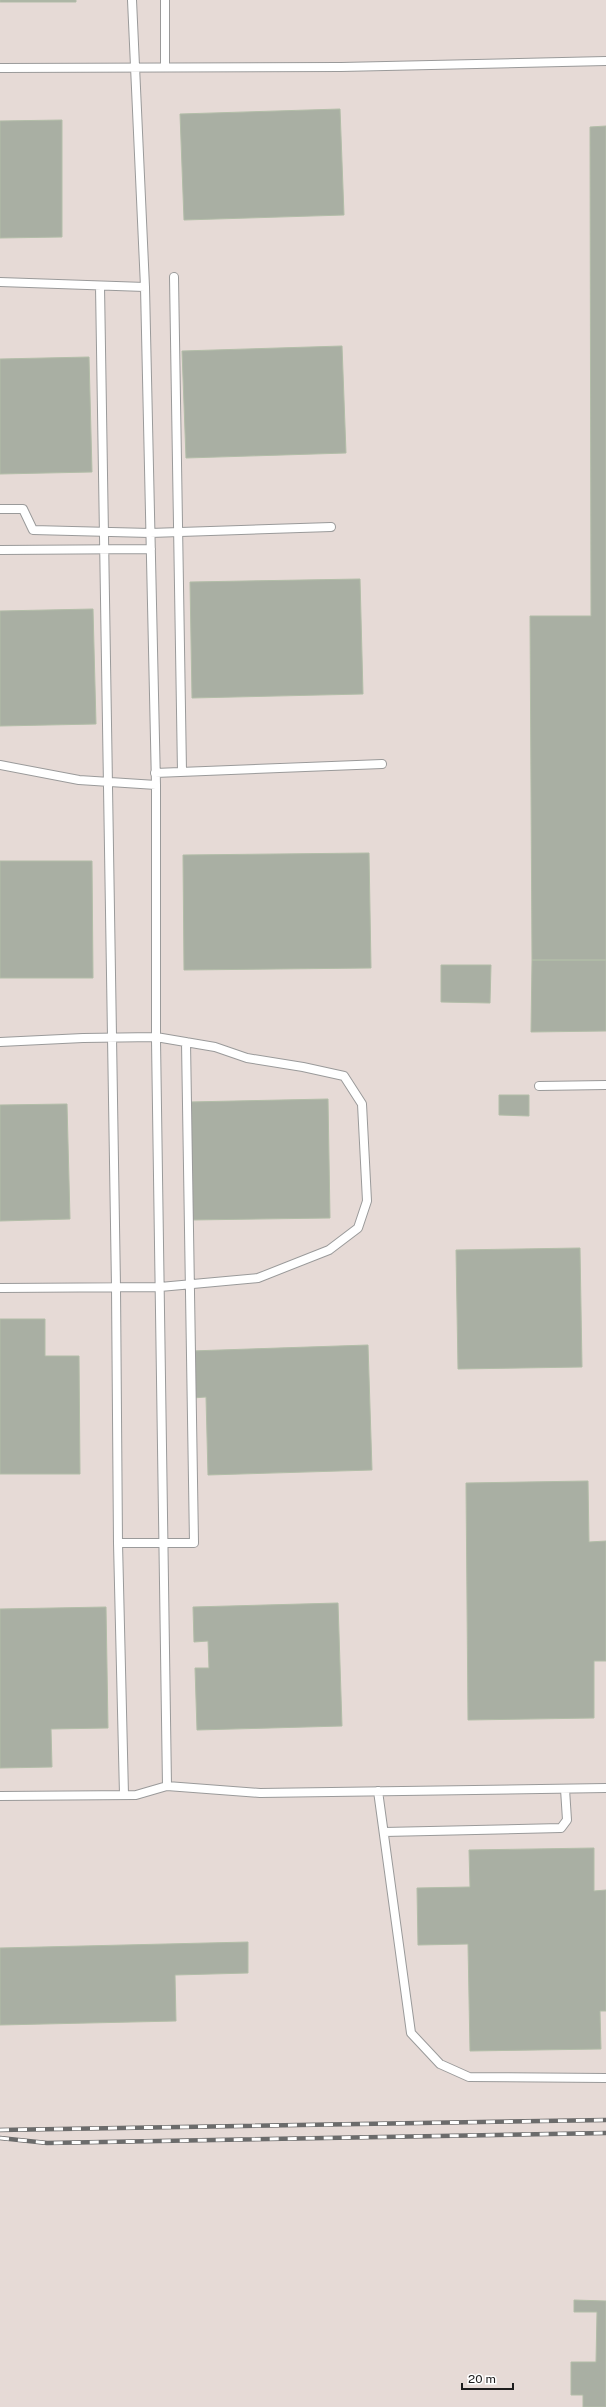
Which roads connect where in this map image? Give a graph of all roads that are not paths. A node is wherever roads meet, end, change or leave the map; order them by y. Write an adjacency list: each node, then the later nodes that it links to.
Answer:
1 (132, 0): 4 (lane)
2 (165, 0): 5 (lane)
3 (606, 61): 5 (lane)
4 (134, 67): 5 (lane); 6 (lane); 10 (lane)
5 (165, 67)
6 (0, 68)
7 (174, 277): 14 (lane)
8 (0, 282): 9 (lane)
9 (100, 286): 10 (lane); 13 (lane)
10 (145, 287): 15 (lane)
11 (0, 509): 13 (lane)
12 (331, 527): 14 (lane)
13 (103, 532): 15 (lane); 18 (lane)
14 (178, 532): 15 (lane); 21 (lane)
15 (150, 533): 16 (lane)
16 (151, 549): 18 (lane); 22 (lane)
17 (0, 550): 18 (lane)
18 (104, 550): 23 (lane)
19 (382, 764): 21 (lane)
20 (0, 765): 23 (lane)
21 (182, 772): 22 (lane)
22 (156, 773): 24 (lane)
23 (107, 782): 24 (lane); 25 (lane)
24 (156, 785): 26 (lane)
25 (111, 1037): 26 (lane); 27 (lane); 32 (lane)
26 (156, 1037): 28 (lane); 33 (lane)
27 (0, 1042)
28 (186, 1042): 31 (lane); 31 (lane)
29 (606, 1085): 30 (lane)
30 (539, 1086)
31 (188, 1284): 33 (lane); 35 (lane)
32 (116, 1287): 33 (lane); 34 (lane); 36 (lane)
33 (160, 1287): 35 (lane)
34 (0, 1288)
35 (164, 1542): 36 (lane); 37 (lane)
36 (118, 1543): 41 (lane)
37 (168, 1786): 40 (lane); 41 (lane)
38 (606, 1788): 39 (lane)
39 (565, 1789): 40 (lane); 43 (lane)
40 (378, 1791): 43 (lane)
41 (124, 1795): 42 (lane)
42 (0, 1796)
43 (384, 1832): 44 (lane)
44 (606, 2078)

